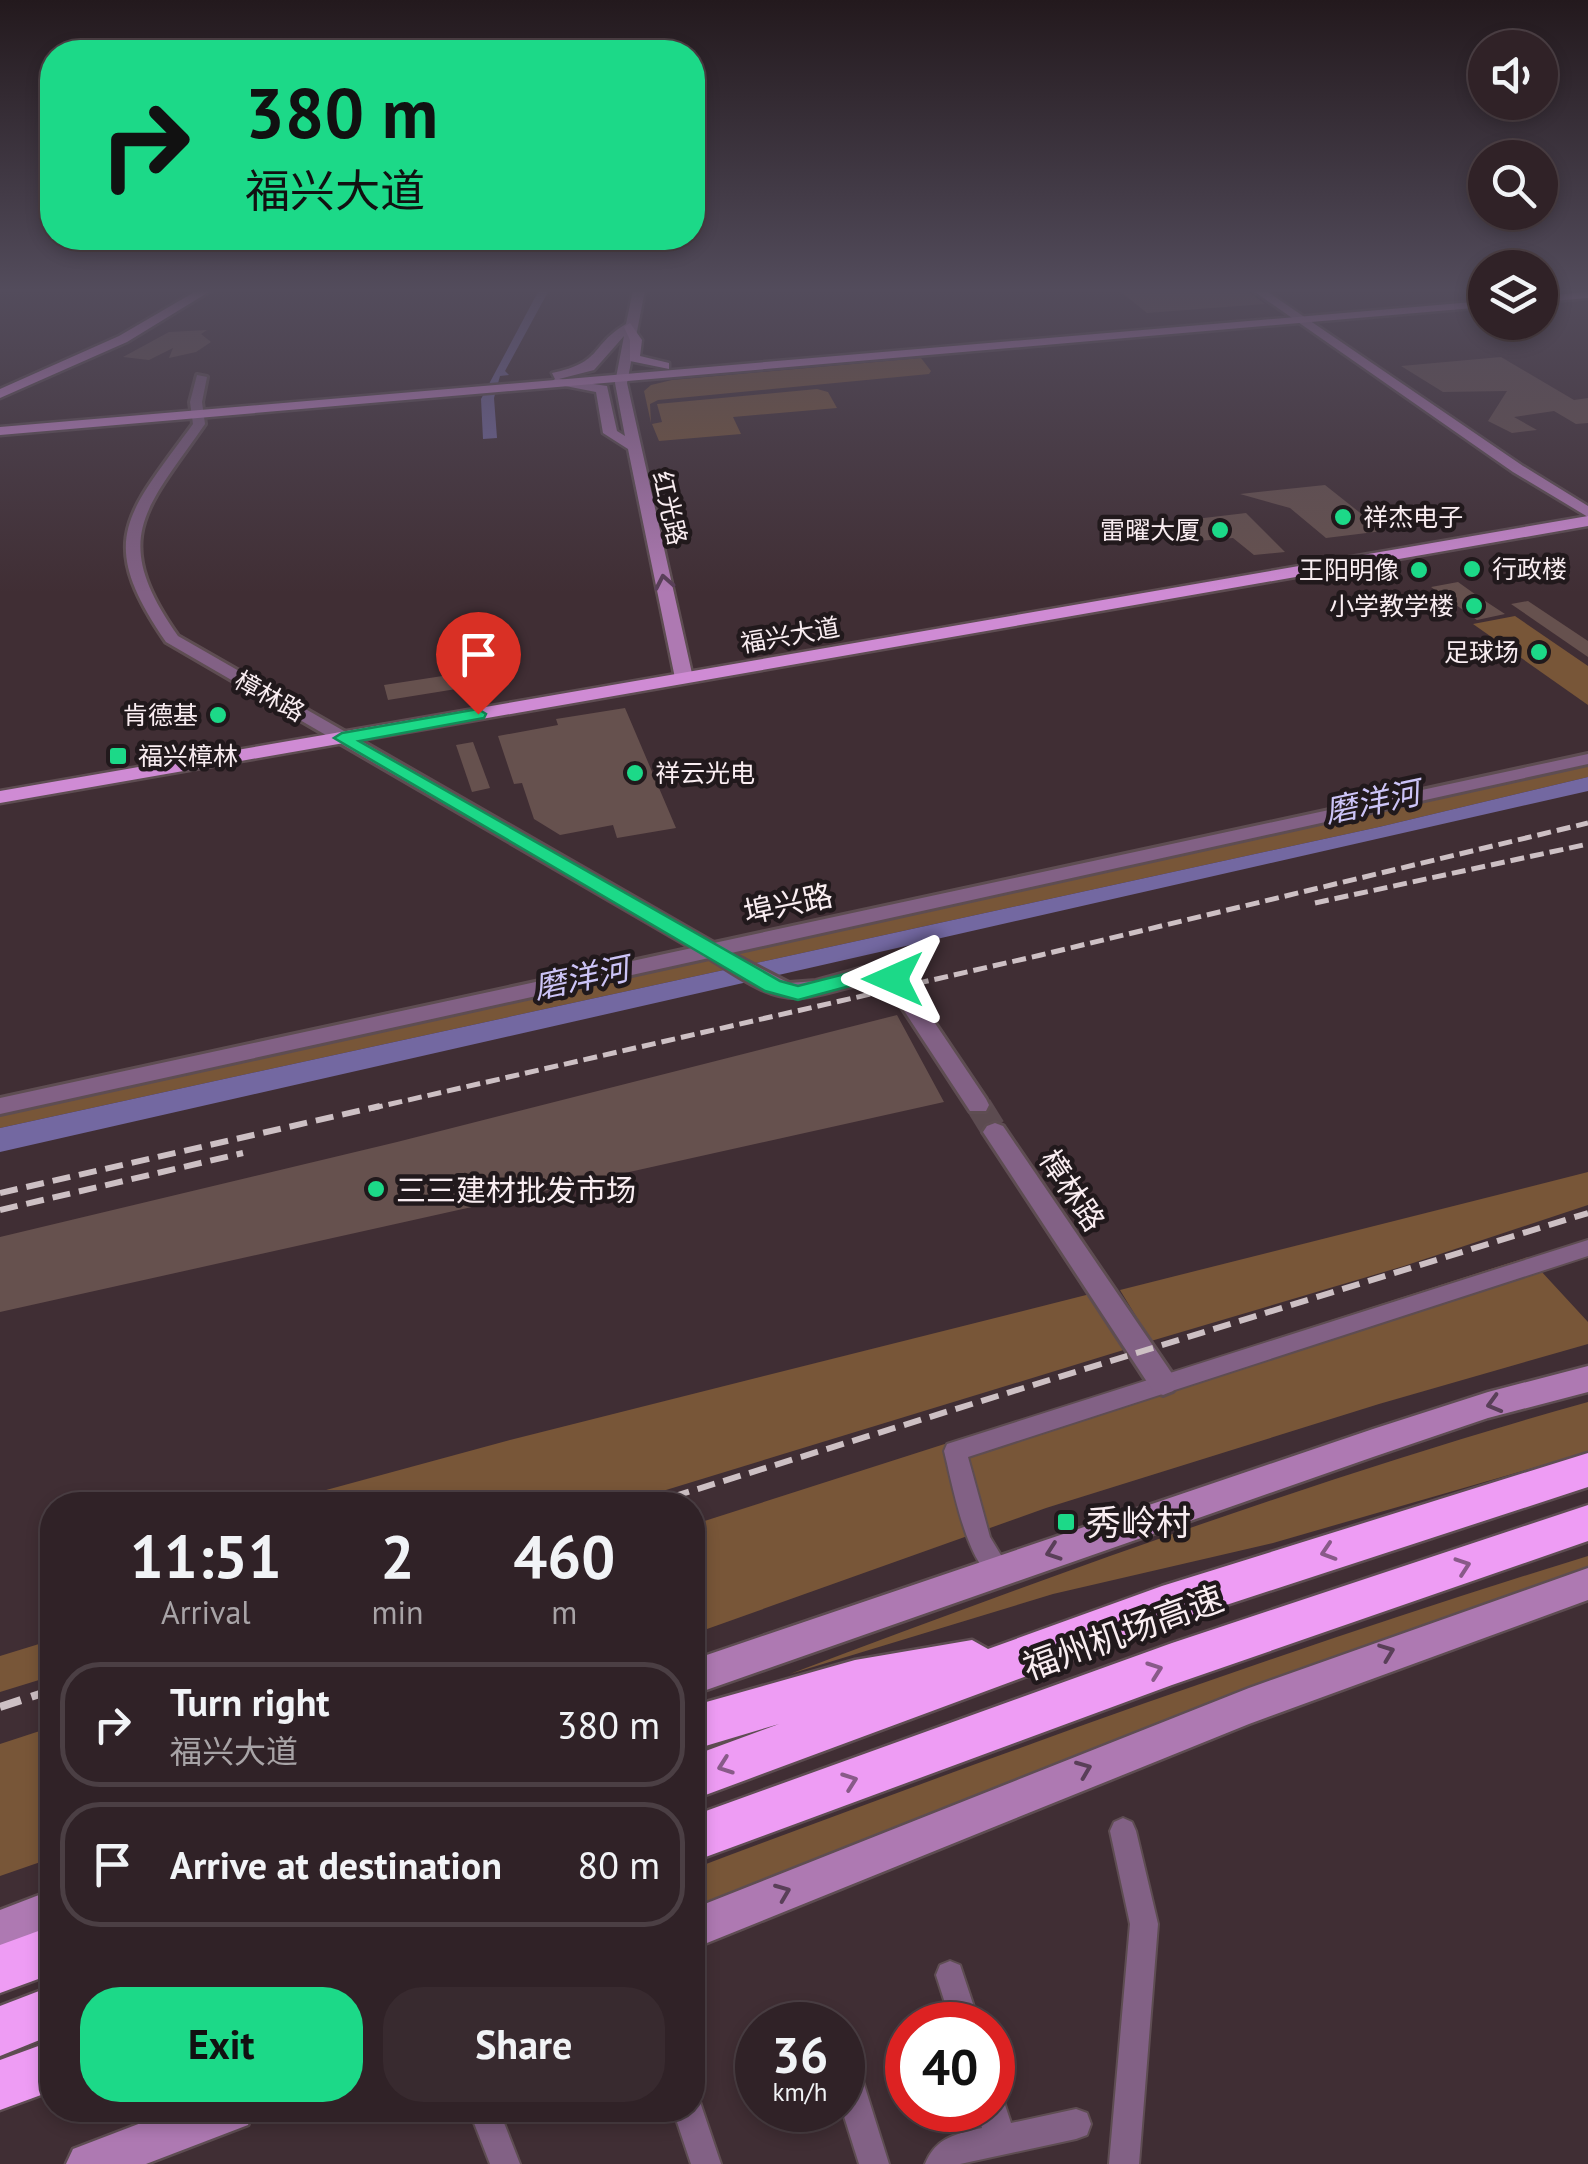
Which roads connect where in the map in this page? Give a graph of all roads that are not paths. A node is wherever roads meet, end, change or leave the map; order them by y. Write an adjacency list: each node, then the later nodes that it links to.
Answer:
1 (200, 391): 8 (street, 樟林路)
2 (421, 391): 8 (main road)
3 (602, 391): 10 (main road)
4 (623, 391): 10 (main road, 红光路)
5 (633, 391): 10 (main road)
6 (1407, 391): 12 (main road)
7 (1416, 391): 11 (main road)
8 (198, 410): 9 (main road); 9 (main road); 15 (street, 樟林路)
9 (0, 426)
10 (631, 439): 14 (main road, 红光路, one-way to 10)
11 (1588, 502)
12 (1588, 512): 14 (main road, 福兴大道)
13 (1588, 521): 14 (main road, 福兴大道)
14 (683, 673): 15 (main road, 福兴大道)
15 (336, 734): 17 (main road, 福兴大道); 18 (main road, 福兴大道); 19 (street, 樟林路)
16 (1588, 759): 19 (street, 埠兴路)
17 (0, 785)
18 (0, 797)
19 (710, 951): 20 (street, 樟林路); 23 (street, 埠兴路)
20 (893, 979)
21 (912, 1006): 22 (street)
22 (978, 1105)
23 (0, 1106)
24 (995, 1132): 27 (street, 樟林路)
25 (1588, 1248): 27 (street)
26 (1588, 1379): 30 (main road, one-way to 30)
27 (1162, 1382): 30 (street)
28 (1588, 1470): 32 (highway, 福州机场高速, one-way to 32)
29 (1588, 1524): 37 (highway, 福州机场高速, one-way to 29)
30 (998, 1570): 33 (main road)
31 (1588, 1584): 39 (main road, one-way to 31)
32 (1044, 1650): 34 (highway); 35 (highway, 福州机场高速, one-way to 35)
33 (705, 1673)
34 (705, 1724)
35 (705, 1773)
36 (1123, 1831): 61 (street)
37 (705, 1834)
38 (40, 1915): 40 (main road)
39 (705, 1924)
40 (0, 1930)
41 (40, 1954): 42 (highway)
42 (0, 1969)
43 (950, 1975): 44 (street)
44 (959, 2002)
45 (40, 2015): 46 (highway)
46 (0, 2030)
47 (40, 2070): 48 (highway)
48 (0, 2085)
49 (201, 2122): 56 (main road)
50 (489, 2122): 57 (street)
51 (692, 2122): 58 (street)
52 (1076, 2124): 55 (street)
53 (864, 2132): 59 (street)
54 (999, 2132): 55 (street)
55 (1001, 2140): 60 (street)
56 (88, 2164)
57 (505, 2164)
58 (706, 2164)
59 (874, 2164)
60 (940, 2164)
61 (1124, 2164)

